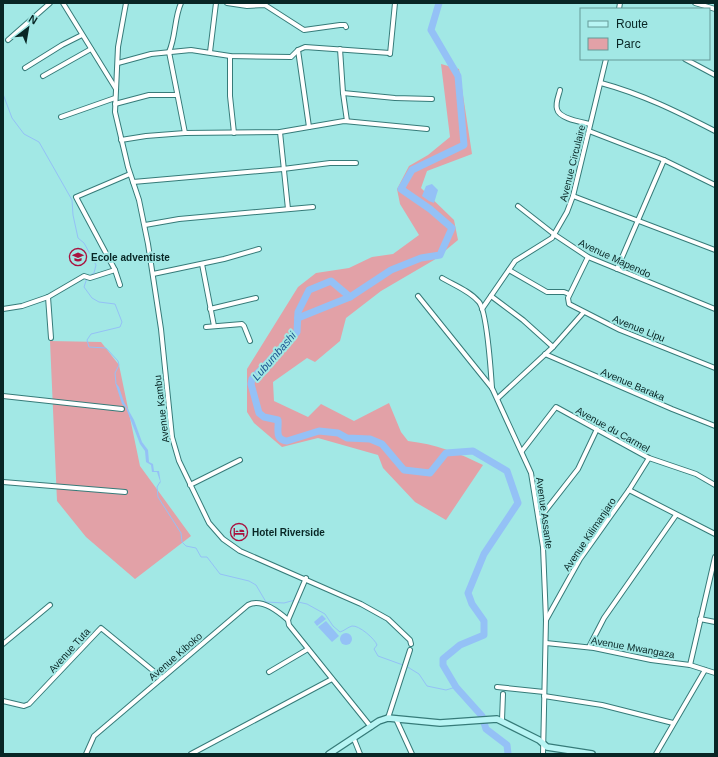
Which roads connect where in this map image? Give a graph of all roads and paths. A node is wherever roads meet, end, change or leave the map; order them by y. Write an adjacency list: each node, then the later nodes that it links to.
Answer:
1 (50, 3): 13 (street)
2 (63, 3): 12 (street)
3 (126, 3): 22 (street, Avenue Kambu)
4 (181, 3): 17 (street)
5 (216, 3): 18 (street)
6 (227, 3): 9 (street)
7 (395, 3): 15 (street)
8 (695, 3): 10 (street)
9 (262, 4): 11 (street)
10 (715, 9)
11 (346, 27)
12 (82, 35): 14 (street); 23 (street)
13 (8, 40)
14 (91, 49): 25 (street); 27 (street)
15 (340, 49): 16 (street); 31 (street)
16 (298, 50): 19 (street); 39 (street)
17 (169, 52): 18 (street); 22 (street); 32 (street)
18 (210, 52): 19 (street)
19 (230, 56): 43 (street)
20 (606, 60): 28 (street, Avenue Circulaire)
21 (687, 60): 26 (street)
22 (118, 63): 24 (street, Avenue Kambu)
23 (25, 68)
24 (117, 71): 25 (street); 29 (street, Avenue Kambu)
25 (107, 75): 29 (street)
26 (715, 75)
27 (43, 76)
28 (601, 83): 38 (street, Avenue Circulaire); 42 (street)
29 (116, 89): 33 (street, Avenue Kambu)
30 (560, 90): 38 (street)
31 (343, 93): 34 (street); 37 (street)
32 (177, 95): 35 (street); 45 (street)
33 (115, 98): 35 (street, Avenue Kambu); 36 (street)
34 (432, 99)
35 (115, 104): 46 (street, Avenue Kambu)
36 (61, 117)
37 (347, 121): 39 (street); 40 (street)
38 (590, 124): 41 (street, Avenue Circulaire)
39 (309, 128): 44 (street)
40 (427, 129)
41 (589, 131): 47 (street); 53 (street, Avenue Circulaire)
42 (715, 131)
43 (234, 132): 44 (street); 45 (street)
44 (280, 132): 49 (street)
45 (185, 133): 46 (street)
46 (121, 140): 50 (street, Avenue Kambu)
47 (664, 160): 52 (street); 57 (street)
48 (356, 163): 49 (street)
49 (283, 169): 51 (street); 56 (street)
50 (130, 174): 51 (street, Avenue Kambu); 65 (street)
51 (133, 182): 58 (street, Avenue Kambu)
52 (715, 185)
53 (573, 196): 57 (street); 59 (street, Avenue Circulaire)
54 (313, 206): 56 (street)
55 (518, 206): 59 (street, Avenue Mapendo)
56 (288, 209): 58 (street)
57 (639, 220): 61 (street); 64 (street)
58 (145, 225): 67 (street, Avenue Kambu)
59 (555, 235): 62 (street, Avenue Mapendo); 66 (street, Avenue Circulaire)
60 (259, 249): 63 (street)
61 (715, 250)
62 (588, 257): 64 (street, Avenue Mapendo); 70 (street)
63 (202, 264): 67 (street); 76 (street)
64 (617, 269): 78 (street, Avenue Mapendo)
65 (115, 270): 69 (street); 73 (street)
66 (509, 270): 70 (street); 72 (street, Avenue Circulaire)
67 (153, 274): 97 (street, Avenue Kambu)
68 (442, 278): 77 (street)
69 (120, 285)
70 (569, 294): 79 (street, Avenue Lipu)
71 (418, 296): 87 (street, Avenue Assante)
72 (491, 296): 77 (street, Avenue Circulaire); 84 (street)
73 (48, 297): 75 (street); 82 (street)
74 (256, 298): 76 (street)
75 (3, 309)
76 (210, 309): 80 (street)
77 (482, 309): 87 (street)
78 (715, 309)
79 (583, 313): 84 (street); 86 (street, Avenue Lipu)
80 (214, 326): 81 (street); 83 (street)
81 (206, 327)
82 (51, 338)
83 (250, 341)
84 (552, 347): 85 (street)
85 (545, 354): 89 (street); 91 (street, Avenue Baraka)
86 (715, 368)
87 (492, 388): 89 (street, Avenue Assante)
88 (3, 396): 90 (street)
89 (498, 398): 93 (street, Avenue Assante)
90 (122, 409)
91 (715, 426)
92 (596, 429): 93 (street, Avenue du Carmel); 94 (street, Avenue du Carmel); 102 (street)
93 (522, 451): 102 (street, Avenue Assante)
94 (649, 458): 98 (street, Avenue du Carmel); 99 (street, Avenue Kilimanjaro)
95 (240, 460): 97 (street)
96 (3, 482): 100 (street)
97 (190, 485): 105 (street, Avenue Kambu)
98 (715, 485)
99 (629, 490): 101 (street); 109 (street, Avenue Kilimanjaro)
100 (126, 492)
101 (676, 514): 103 (street); 114 (street)
102 (539, 519): 109 (street, Avenue Assante)
103 (715, 534)
104 (715, 557): 107 (street)
105 (306, 578): 108 (street); 113 (street, Avenue Kambu)
106 (50, 606): 112 (street)
107 (700, 619): 110 (street); 117 (street)
108 (288, 620): 115 (street); 121 (street, Avenue Kiboko)
109 (546, 620): 111 (street, Avenue Assante)
110 (715, 622)
111 (546, 643): 114 (street, Avenue Mwangaza); 125 (street, Avenue Assante)
112 (3, 644)
113 (411, 644)
114 (589, 647): 117 (street, Avenue Mwangaza)
115 (308, 650): 119 (street); 122 (street)
116 (410, 650): 127 (street)
117 (690, 665): 118 (street, Avenue Mwangaza)
118 (705, 670): 120 (street, Avenue Mwangaza); 130 (street)
119 (270, 672)
120 (715, 673)
121 (162, 678): 126 (street, Avenue Tuta); 134 (street, Avenue Kiboko)
122 (332, 679): 131 (street); 135 (street)
123 (497, 687): 125 (street)
124 (503, 694): 129 (street)
125 (544, 694): 130 (street); 133 (street, Avenue Assante)
126 (3, 701)
127 (388, 718): 128 (street); 131 (street)
128 (396, 719): 129 (street); 138 (street)
129 (502, 720): 133 (street)
130 (673, 723): 141 (street)
131 (371, 727): 132 (street)
132 (354, 739): 136 (street); 137 (street)
133 (542, 742): 139 (street); 140 (street)
134 (86, 754)
135 (191, 754)
136 (329, 754)
137 (360, 754)
138 (412, 754)
139 (543, 754)
140 (592, 754)
141 (656, 754)

